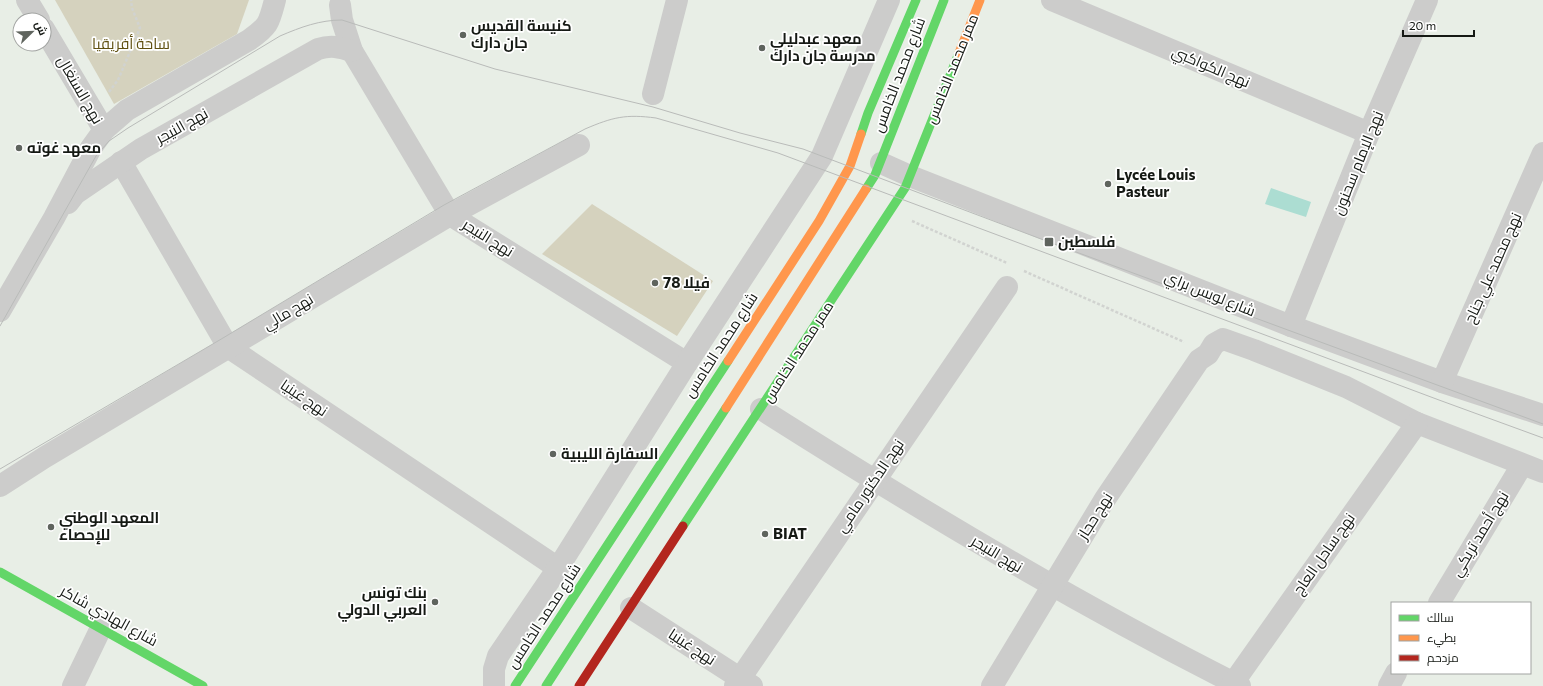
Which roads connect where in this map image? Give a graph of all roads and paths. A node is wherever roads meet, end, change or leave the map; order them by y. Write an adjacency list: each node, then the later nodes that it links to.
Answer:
1 (27, 0): 12 (street)
2 (131, 0): 17 (path)
3 (275, 0): 17 (street)
4 (677, 0): 16 (street)
5 (889, 0): 34 (street)
6 (916, 0): 55 (main road, شارع محمد الخامس)
7 (944, 0): 22 (main road, شارع محمد الخامس)
8 (980, 0): 23 (main road, ممر محمد الخامس)
9 (1052, 0): 18 (street, نهج الكواكبي)
10 (1427, 0): 18 (street, نهج الإمام سحنون)
11 (340, 2): 14 (street, نهج النيجر); 15 (street)
12 (34, 12)
13 (52, 43): 17 (street, نهج السنغال)
14 (352, 51): 15 (street, نهج النيجر); 24 (street, نهج النيجر)
15 (310, 53): 21 (street, نهج النيجر)
16 (653, 94)
17 (99, 122): 25 (street)
18 (1370, 133): 31 (street, نهج الإمام سحنون)
19 (579, 145): 24 (street, نهج مالي)
20 (1543, 153): 35 (street, نهج محمد علي جناح)
21 (121, 162): 25 (street, نهج النيجر); 32 (street, نهج غينيا)
22 (881, 163): 23 (street, شارع لويس براي); 56 (main road, شارع محمد الخامس)
23 (910, 176): 31 (street, شارع لويس براي); 36 (main road, ممر محمد الخامس)
24 (450, 215): 32 (street, نهج مالي); 34 (street, نهج النيجر)
25 (54, 218): 30 (street)
26 (912, 221): 27 (path)
27 (1007, 263)
28 (1022, 270): 33 (path)
29 (1007, 287): 41 (street, نهج الدكتور مامي)
30 (0, 311)
31 (1291, 326): 35 (street, شارع لويس براي)
32 (228, 348): 42 (street, نهج مالي); 43 (street, نهج غينيا)
33 (1208, 354): 38 (street); 45 (street, نهج حجاز)
34 (687, 363): 43 (street)
35 (1442, 382): 37 (street, شارع لويس براي)
36 (761, 409): 41 (street, نهج النيجر); 47 (main road, ممر محمد الخامس)
37 (1543, 415)
38 (1417, 423): 39 (street); 51 (street, نهج ساحل العاج)
39 (1522, 465): 40 (street); 46 (street, نهج أحمد تريكي)
40 (1543, 472)
41 (874, 481): 45 (street, نهج النيجر); 50 (street, نهج الدكتور مامي)
42 (0, 486)
43 (558, 568): 54 (street)
44 (0, 572): 48 (main road, شارع الهادي شاكر)
45 (1052, 587): 51 (street, نهج النيجر); 58 (street, نهج حجاز)
46 (1440, 602)
47 (631, 608): 50 (street, نهج غينيا); 57 (main road, ممر محمد الخامس)
48 (101, 628): 52 (street); 53 (main road, شارع الهادي شاكر)
49 (1395, 674): 59 (street)
50 (742, 683)
51 (1235, 685)
52 (73, 686)
53 (203, 686)
54 (494, 686)
55 (515, 686)
56 (546, 686)
57 (579, 686)
58 (992, 686)
59 (1389, 686)

